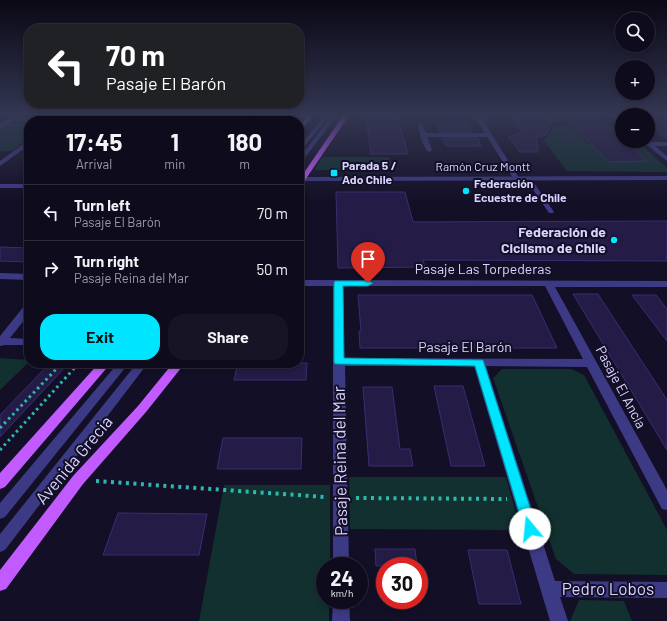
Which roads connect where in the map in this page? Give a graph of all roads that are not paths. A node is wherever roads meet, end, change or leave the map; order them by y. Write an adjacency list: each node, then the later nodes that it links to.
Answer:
1 (314, 143): 12 (lane)
2 (327, 143): 15 (main road)
3 (426, 143): 9 (lane)
4 (494, 143): 16 (street)
5 (657, 143): 6 (street)
6 (667, 144)
7 (24, 146): 11 (street)
8 (654, 148): 13 (street)
9 (429, 150)
10 (0, 153): 11 (street)
11 (14, 153): 14 (street)
12 (304, 156)
13 (667, 159)
14 (0, 164)
15 (304, 175)
16 (516, 178): 17 (street, Ramón Cruz Montt); 19 (street, Ramón Cruz Montt)
17 (528, 178): 18 (street, Ramón Cruz Montt); 22 (lane)
18 (667, 178)
19 (304, 181)
20 (0, 186): 21 (street)
21 (24, 186)
22 (551, 212)
23 (0, 276): 24 (street)
24 (24, 277)
25 (304, 283): 26 (street, Pasaje Las Torpederas)
26 (338, 283): 27 (street, Pasaje Las Torpederas); 32 (street, Pasaje Reina del Mar)
27 (548, 283): 28 (street, Pasaje Las Torpederas); 34 (street, Pasaje El Ancla)
28 (667, 284)
29 (24, 313): 30 (street)
30 (0, 342): 31 (street)
31 (24, 342)
32 (339, 362): 33 (street, Pasaje El Barón); 43 (street, Pasaje Reina del Mar)
33 (480, 362): 34 (street, Pasaje El Barón); 45 (street)
34 (591, 363): 40 (street, Pasaje El Ancla)
35 (101, 368): 39 (main road)
36 (120, 368): 41 (lane)
37 (139, 368): 42 (lane)
38 (174, 368): 44 (main road, Avenida Grecia)
39 (0, 483)
40 (667, 504)
41 (0, 513)
42 (0, 545)
43 (341, 557)
44 (0, 583)
45 (549, 589): 46 (street, Pedro Lobos); 49 (street)
46 (667, 590)
47 (341, 609): 48 (street)
48 (342, 621)
49 (559, 621)

